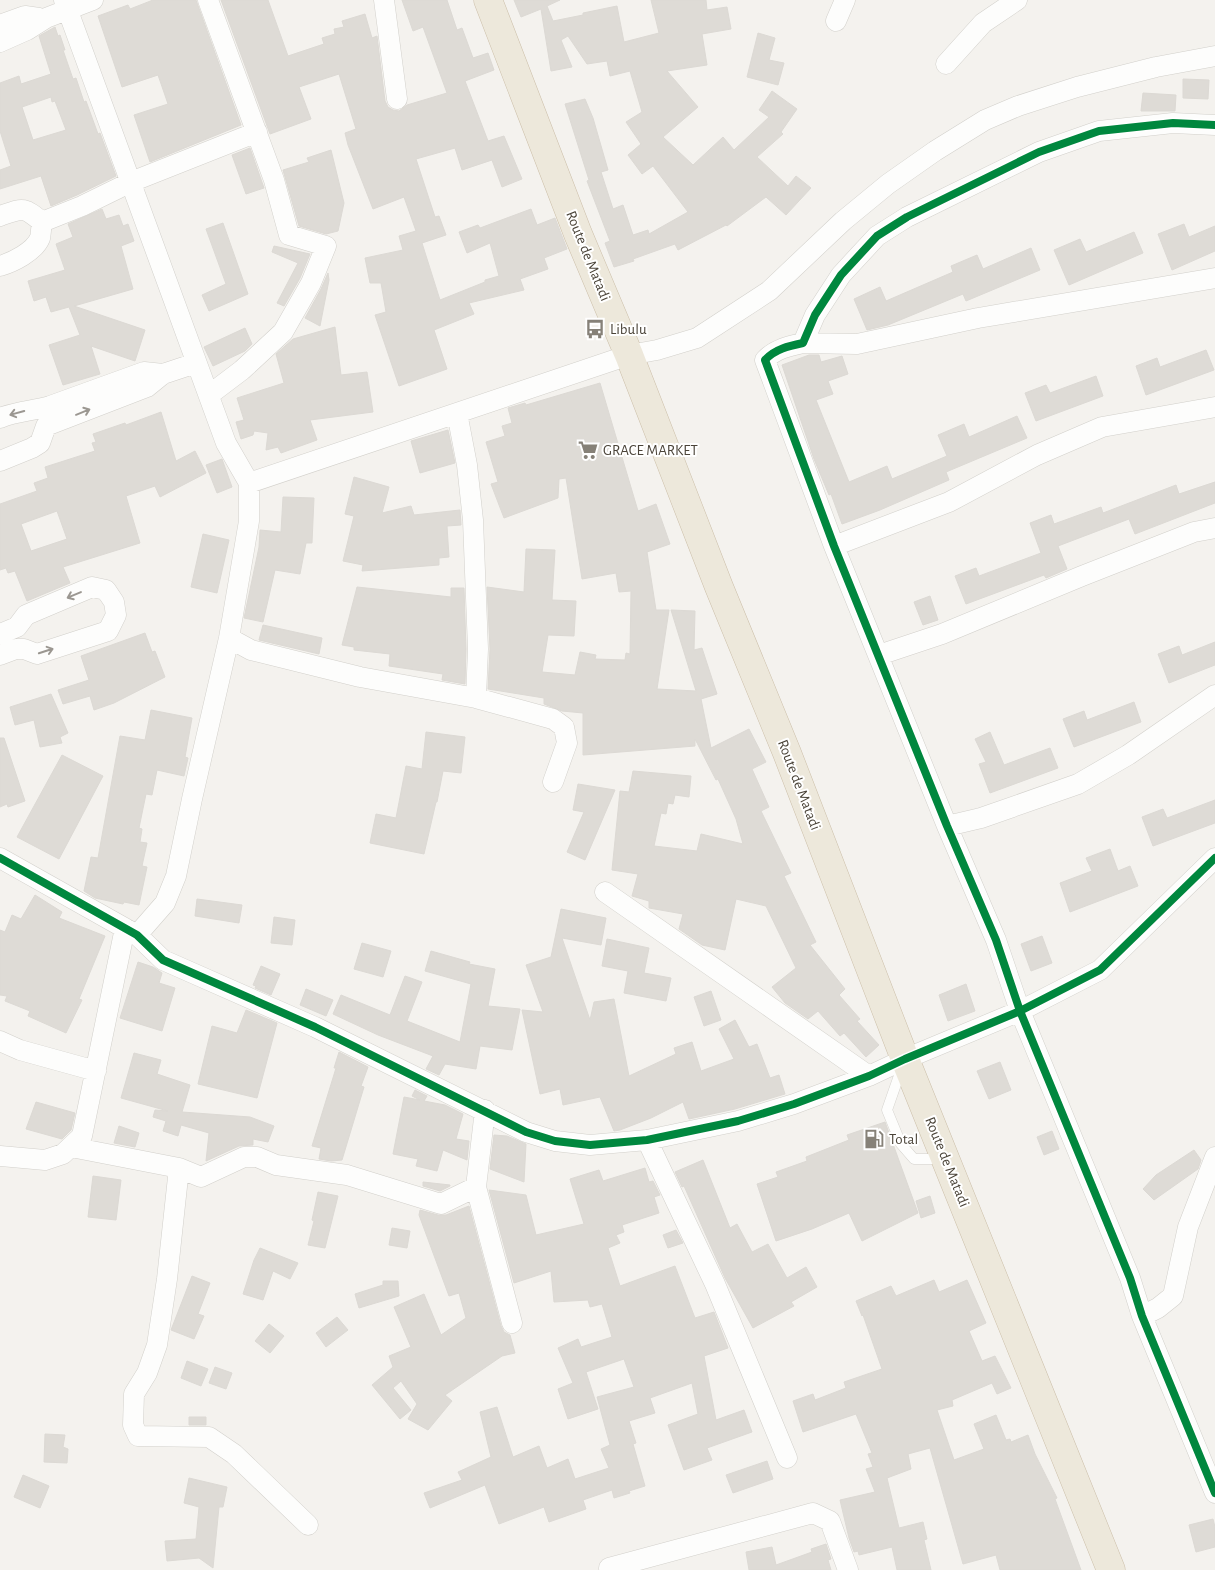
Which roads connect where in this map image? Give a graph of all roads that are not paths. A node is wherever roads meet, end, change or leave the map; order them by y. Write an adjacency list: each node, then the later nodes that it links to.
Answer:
1 (93, 0): 7 (street)
2 (208, 0): 16 (street)
3 (384, 0): 14 (street)
4 (488, 0): 23 (highway, Route de Matadi)
5 (845, 0): 9 (street)
6 (1017, 0): 13 (street)
7 (66, 5): 8 (street); 17 (street)
8 (46, 18): 10 (street); 11 (street)
9 (836, 21)
10 (0, 25)
11 (0, 42)
12 (1215, 56): 23 (street)
13 (946, 64)
14 (397, 99)
15 (1215, 125): 22 (street)
16 (257, 132): 17 (street); 25 (street)
17 (131, 182): 19 (street); 24 (street)
18 (0, 216): 19 (street)
19 (42, 222): 20 (street)
20 (0, 266)
21 (1215, 278): 22 (street)
22 (803, 343): 33 (street)
23 (629, 355): 27 (street); 48 (highway, Route de Matadi)
24 (196, 363): 25 (street); 28 (street)
25 (209, 394): 31 (street)
26 (1215, 407): 33 (street)
27 (457, 413): 31 (street); 39 (street)
28 (53, 414): 29 (street, one-way to 29); 30 (street)
29 (0, 418)
30 (0, 461)
31 (249, 483): 35 (street)
32 (1215, 528): 37 (street)
33 (834, 546): 37 (street)
34 (5, 632): 36 (street); 36 (street, one-way to 34)
35 (229, 638): 39 (street); 45 (street)
36 (8, 652)
37 (879, 655): 41 (street)
38 (1215, 695): 41 (street)
39 (476, 698): 40 (street)
40 (553, 782)
41 (947, 826): 46 (street)
42 (0, 858): 45 (street)
43 (1215, 858): 46 (street)
44 (605, 892): 50 (street)
45 (131, 931): 49 (street); 51 (street)
46 (1020, 1011): 48 (street); 59 (street)
47 (0, 1041): 49 (street)
48 (905, 1058): 50 (street); 56 (highway, Route de Matadi); 56 (lane)
49 (96, 1071): 53 (street)
50 (869, 1076): 52 (street)
51 (485, 1110): 52 (street); 58 (street)
52 (647, 1140): 61 (street)
53 (71, 1147): 54 (street); 57 (street)
54 (0, 1156)
55 (1215, 1157): 59 (street)
56 (946, 1159): 66 (highway, Route de Matadi)
57 (179, 1168): 58 (street); 63 (street)
58 (476, 1187): 60 (street)
59 (1142, 1316): 62 (street)
60 (512, 1323)
61 (787, 1458)
62 (1215, 1493)
63 (308, 1525)
64 (609, 1568): 65 (street)
65 (848, 1570)
66 (1110, 1570)

